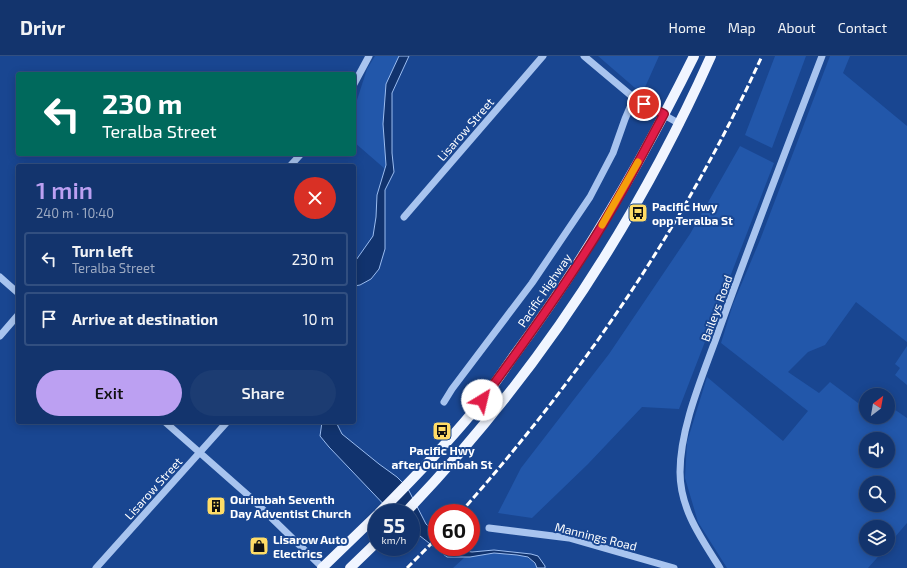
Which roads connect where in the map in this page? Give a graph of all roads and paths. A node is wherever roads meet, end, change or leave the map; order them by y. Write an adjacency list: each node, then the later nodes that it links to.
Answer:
1 (369, 56): 7 (street)
2 (543, 56): 13 (street, Lisarow Street)
3 (584, 56): 8 (street)
4 (694, 56): 9 (main road, Pacific Highway)
5 (711, 56): 10 (main road)
6 (822, 56): 31 (street, Baileys Road)
7 (356, 80)
8 (634, 98): 9 (street); 18 (street, Pacific Highway)
9 (664, 114): 10 (street); 22 (main road, Pacific Highway)
10 (680, 124): 23 (main road)
11 (299, 156): 12 (street)
12 (292, 164)
13 (404, 217)
14 (0, 277): 15 (street)
15 (16, 291)
16 (16, 317): 17 (street)
17 (0, 336)
18 (444, 402)
19 (167, 424): 21 (street)
20 (225, 424): 21 (street, Lisarow Street)
21 (200, 452): 27 (street, Lisarow Street); 28 (street)
22 (388, 504)
23 (414, 504)
24 (368, 524): 28 (main road)
25 (488, 528): 30 (street, Mannings Road)
26 (368, 551): 29 (main road)
27 (96, 568)
28 (323, 568)
29 (350, 568)
30 (674, 568)
31 (720, 568)

